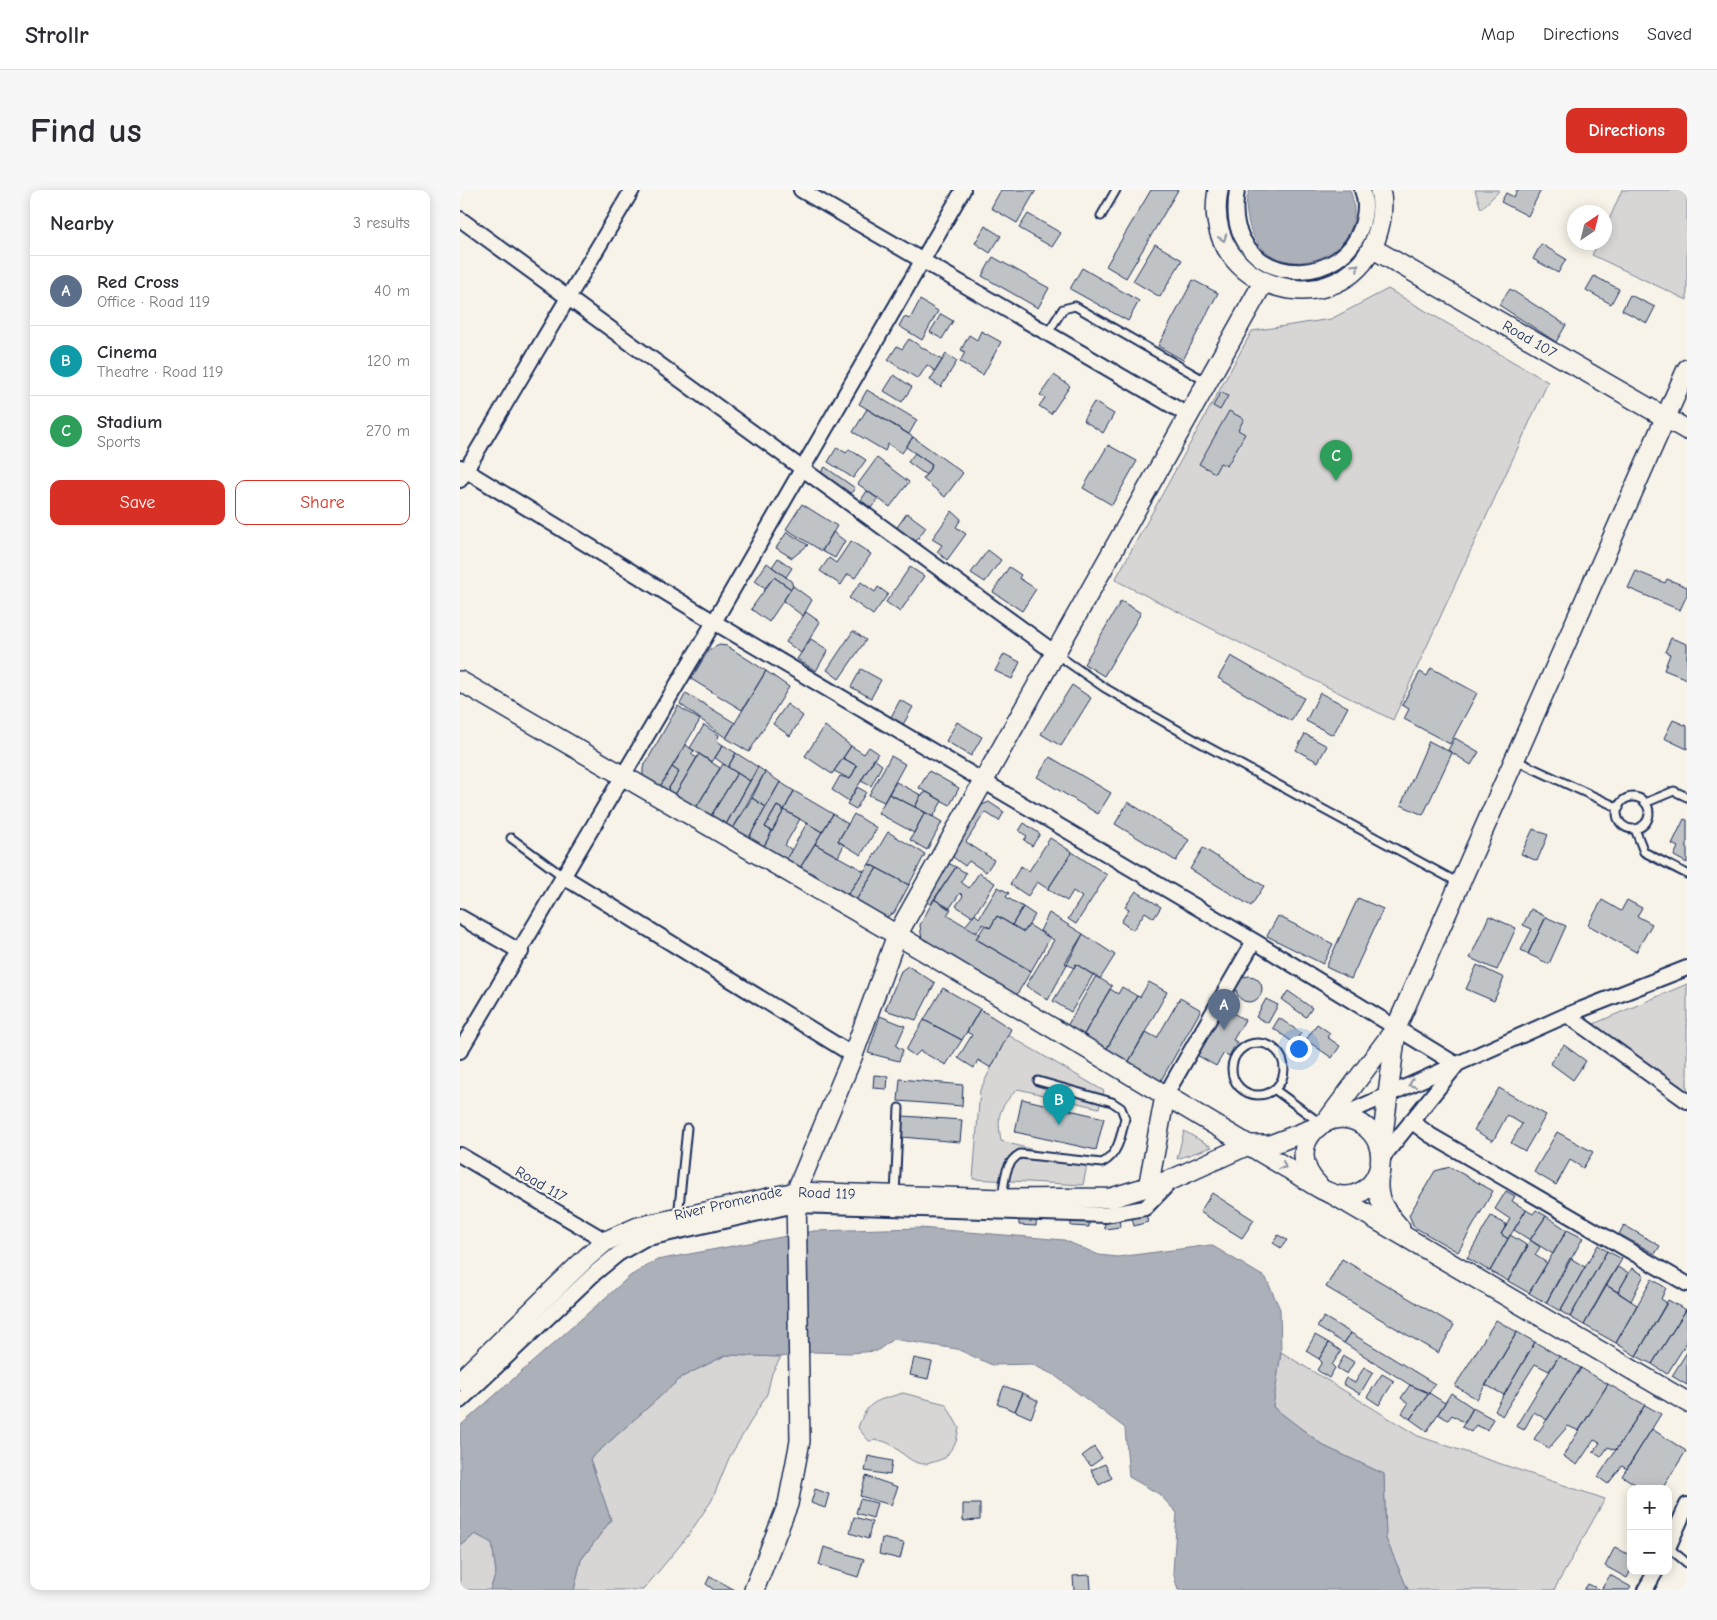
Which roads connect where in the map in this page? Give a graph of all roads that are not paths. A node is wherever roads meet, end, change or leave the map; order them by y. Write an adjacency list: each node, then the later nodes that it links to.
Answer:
1 (632, 190): 14 (street)
2 (801, 190): 12 (street)
3 (963, 190): 12 (street)
4 (1116, 190): 9 (lane)
5 (1218, 190): 13 (street, one-way to 13)
6 (1237, 190): 7 (street)
7 (1362, 190)
8 (1380, 190): 11 (street)
9 (1101, 216)
10 (460, 219): 14 (street)
11 (1372, 248): 13 (street, one-way to 11); 19 (street, Road 107)
12 (922, 262): 15 (street); 21 (street)
13 (1263, 283): 17 (street)
14 (567, 298): 21 (street); 22 (street)
15 (1047, 334): 17 (lane); 18 (street)
16 (1687, 368): 19 (street)
17 (1207, 382): 18 (street)
18 (1188, 415): 24 (street)
19 (1666, 418): 20 (street, Road 107); 26 (street)
20 (1687, 430)
21 (804, 470): 23 (street); 24 (street)
22 (462, 473): 23 (street)
23 (714, 622): 27 (street); 28 (street)
24 (1055, 653): 28 (street); 36 (lane)
25 (460, 681): 27 (street)
26 (1514, 760): 31 (lane); 36 (street)
27 (623, 777): 35 (street); 38 (street)
28 (983, 782): 38 (street); 39 (street)
29 (1687, 797): 30 (lane)
30 (1645, 803): 31 (lane); 32 (lane)
31 (1618, 808): 32 (lane)
32 (1634, 829): 34 (lane)
33 (510, 838): 35 (lane)
34 (1687, 874)
35 (564, 877): 40 (street); 45 (street)
36 (1460, 884): 43 (street)
37 (460, 917): 40 (street)
38 (897, 935): 45 (street); 50 (street)
39 (1254, 940): 43 (street); 50 (street)
40 (521, 952): 44 (street)
41 (1687, 968): 42 (street)
42 (1567, 1015): 46 (street); 51 (street)
43 (1396, 1028): 46 (street); 49 (street); 54 (street)
44 (460, 1051)
45 (853, 1055): 64 (street)
46 (1457, 1065): 49 (street, one-way to 49); 53 (street)
47 (1038, 1081): 63 (lane)
48 (1274, 1089): 48 (lane); 54 (lane)
49 (1387, 1095): 54 (street); 58 (street)
50 (1165, 1096): 56 (street); 60 (street)
51 (1687, 1102)
52 (899, 1108): 62 (lane)
53 (1411, 1121): 58 (street); 68 (street)
54 (1325, 1123): 56 (street); 58 (street); 61 (street)
55 (687, 1128): 65 (lane)
56 (1248, 1145): 59 (street, Road 119); 61 (street, one-way to 61)
57 (460, 1155): 67 (street, Road 117)
58 (1381, 1158): 61 (street); 66 (street)
59 (1173, 1179): 60 (street, Road 119); 64 (street, River Promenade)
60 (1148, 1188): 63 (street, Road 119)
61 (1325, 1190): 66 (street)
62 (895, 1196): 63 (street, Road 119); 64 (street, Road 119)
63 (1002, 1199)
64 (795, 1203): 65 (street, Road 119); 70 (street, River Promenade); 77 (street)
65 (678, 1218): 67 (street, Road 119)
66 (1410, 1238): 71 (street)
67 (606, 1241): 69 (street, Road 119)
68 (1687, 1284)
69 (464, 1373)
70 (460, 1401)
71 (1687, 1402)
72 (1687, 1506): 73 (street)
73 (1672, 1539)
74 (1672, 1551): 75 (lane)
75 (1687, 1562)
76 (1654, 1575): 78 (street)
77 (754, 1590)
78 (1646, 1590)

